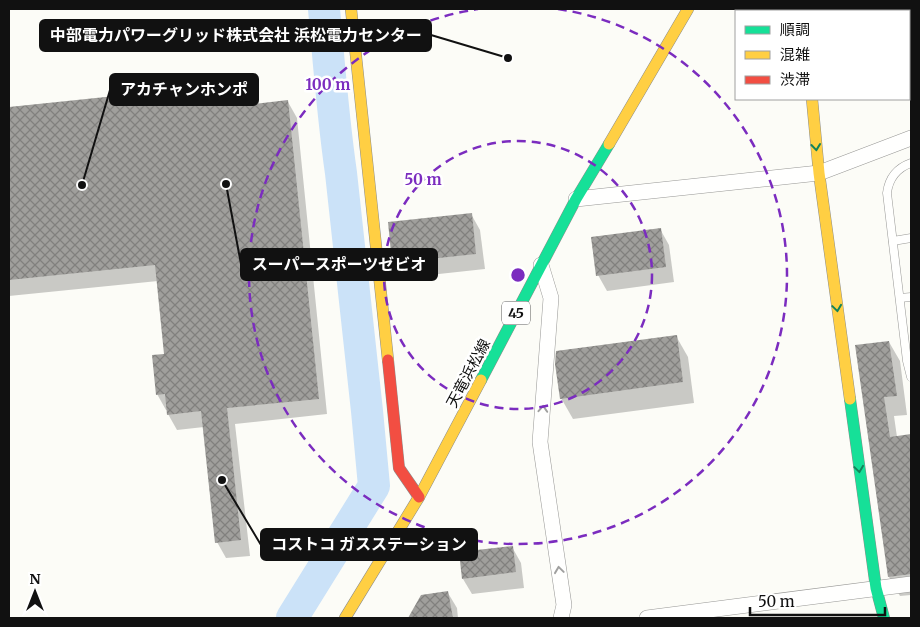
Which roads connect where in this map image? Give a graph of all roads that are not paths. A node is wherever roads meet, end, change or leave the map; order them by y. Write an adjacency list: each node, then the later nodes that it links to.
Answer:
1 (351, 9): 14 (street)
2 (688, 9): 7 (street, 天竜浜松線 / 45)
3 (812, 100): 6 (street, one-way to 6)
4 (911, 138): 6 (street)
5 (911, 163): 9 (lane)
6 (819, 173): 7 (street); 16 (street, one-way to 16)
7 (576, 199): 10 (street, 天竜浜松線 / 45)
8 (911, 238): 9 (lane)
9 (893, 241): 12 (lane)
10 (541, 265): 14 (street, 天竜浜松線 / 45); 18 (street, one-way to 10)
11 (911, 297): 12 (lane)
12 (900, 298): 13 (lane)
13 (911, 377)
14 (419, 497): 17 (street, 天竜浜松線 / 45)
15 (911, 584): 16 (street)
16 (876, 588): 19 (street); 20 (street)
17 (345, 618)
18 (561, 618)
19 (647, 618)
20 (884, 618)

